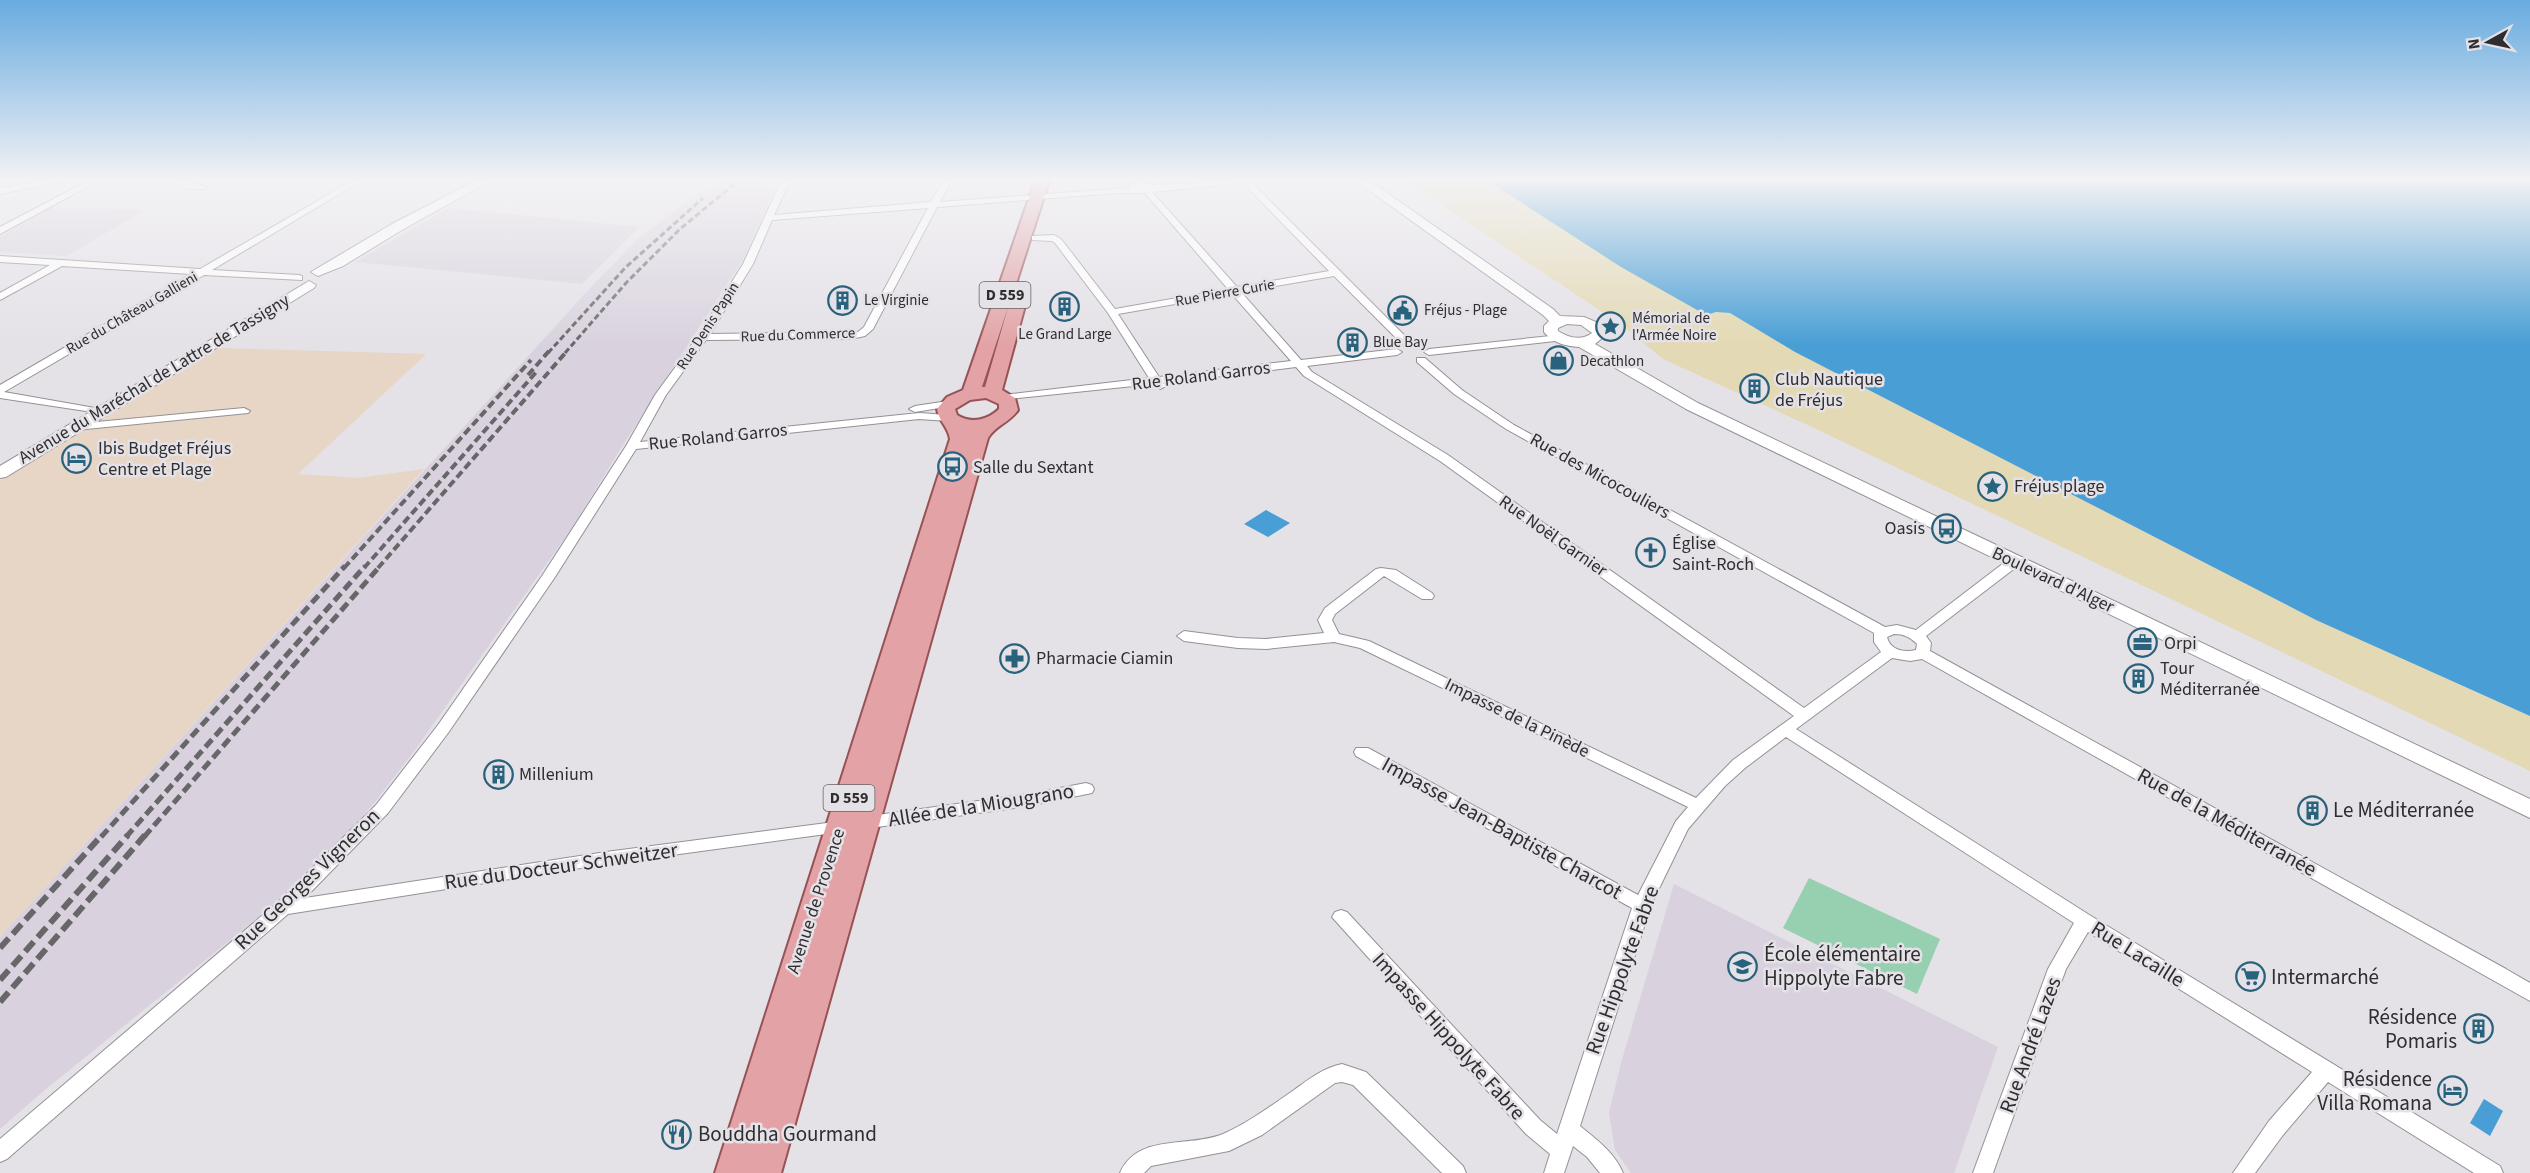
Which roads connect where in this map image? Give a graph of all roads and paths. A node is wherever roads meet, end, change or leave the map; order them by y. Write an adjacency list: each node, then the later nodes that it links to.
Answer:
1 (263, 236): 14 (street, Rue du Château Gallieni)
2 (383, 236): 15 (main road)
3 (387, 236): 15 (main road)
4 (761, 236): 22 (street, Rue Denis Papin)
5 (918, 236): 22 (street, Rue du Commerce)
6 (1028, 236): 29 (main road, D 559)
7 (1185, 236): 18 (street, Rue Noël Garnier)
8 (1302, 236): 16 (street)
9 (1440, 236): 21 (main road)
10 (1460, 236): 21 (main road)
11 (1035, 238): 20 (street); 31 (main road, D 559)
12 (0, 259): 13 (street)
13 (60, 263): 14 (street); 19 (street)
14 (201, 272): 17 (street); 28 (street, Rue du Château Gallieni)
15 (324, 272): 17 (main road)
16 (1338, 273): 18 (street, Rue Pierre Curie); 24 (street)
17 (302, 283): 32 (main road, Avenue du Maréchal de Lattre de Tassigny); 35 (main road, Avenue du Maréchal de Lattre de Tassigny)
18 (1234, 291): 20 (street, Rue Pierre Curie); 26 (street, Rue Noël Garnier)
19 (0, 297)
20 (1112, 312): 27 (street)
21 (1560, 328): 23 (main road, Boulevard d'Alger); 23 (main road); 25 (street, Rue Roland Garros)
22 (703, 337): 36 (street, Rue Denis Papin)
23 (1582, 342): 39 (main road, Boulevard d'Alger)
24 (1409, 345): 25 (street); 25 (street)
25 (1413, 355): 26 (street, Rue Roland Garros); 41 (street, Rue des Micocouliers)
26 (1300, 366): 27 (street, Rue Roland Garros); 47 (street, Rue Noël Garnier)
27 (1159, 383): 31 (street, Rue Roland Garros)
28 (0, 390)
29 (971, 393): 31 (main road); 34 (main road)
30 (0, 395): 32 (street)
31 (998, 406): 34 (main road); 53 (main road, Avenue de Provence / D 559)
32 (95, 411): 37 (main road, Avenue du Maréchal de Lattre de Tassigny)
33 (244, 411): 35 (street)
34 (951, 415): 36 (street, Rue Roland Garros); 54 (main road, Avenue de Provence / D 559)
35 (76, 427): 38 (main road, Avenue du Maréchal de Lattre de Tassigny)
36 (634, 441): 56 (street, Rue Georges Vigneron)
37 (0, 468)
38 (0, 473)
39 (2014, 562): 43 (street); 52 (main road, Boulevard d'Alger)
40 (1427, 596): 44 (street)
41 (1883, 632): 43 (street); 45 (street)
42 (1184, 636): 44 (street, Impasse de la Pinède)
43 (1917, 636): 46 (street)
44 (1334, 637): 51 (street, Impasse de la Pinède)
45 (1891, 652): 46 (street); 47 (street, Rue Hippolyte Fabre)
46 (1923, 653): 59 (street, Rue de la Méditerranée)
47 (1805, 716): 48 (street, Rue Hippolyte Fabre)
48 (1786, 730): 51 (street, Rue Hippolyte Fabre); 58 (street, Rue Lacaille)
49 (1362, 752): 55 (street, Impasse Jean-Baptiste Charcot)
50 (1086, 789): 53 (street, Allée de la Miougrano)
51 (1697, 805): 55 (street, Rue Hippolyte Fabre)
52 (2530, 809)
53 (866, 823): 54 (street, Allée de la Miougrano); 65 (main road, Avenue de Provence / D 559)
54 (840, 827): 56 (street, Rue du Docteur Schweitzer); 64 (main road, Avenue de Provence / D 559)
55 (1642, 905): 61 (street, Rue Hippolyte Fabre)
56 (282, 908): 62 (street, Rue Georges Vigneron)
57 (1341, 917): 63 (street, Impasse Hippolyte Fabre)
58 (2085, 921): 60 (street, Rue Lacaille); 69 (street, Rue André Lazes)
59 (2530, 993)
60 (2326, 1070): 70 (street); 71 (street, Rue Lacaille)
61 (1569, 1130): 63 (street, Rue Hippolyte Fabre); 68 (street)
62 (0, 1152)
63 (1560, 1166)
64 (732, 1173)
65 (764, 1173)
66 (1130, 1173): 67 (street)
67 (1456, 1173)
68 (1613, 1173)
69 (1983, 1173)
70 (2243, 1173)
71 (2493, 1173)

